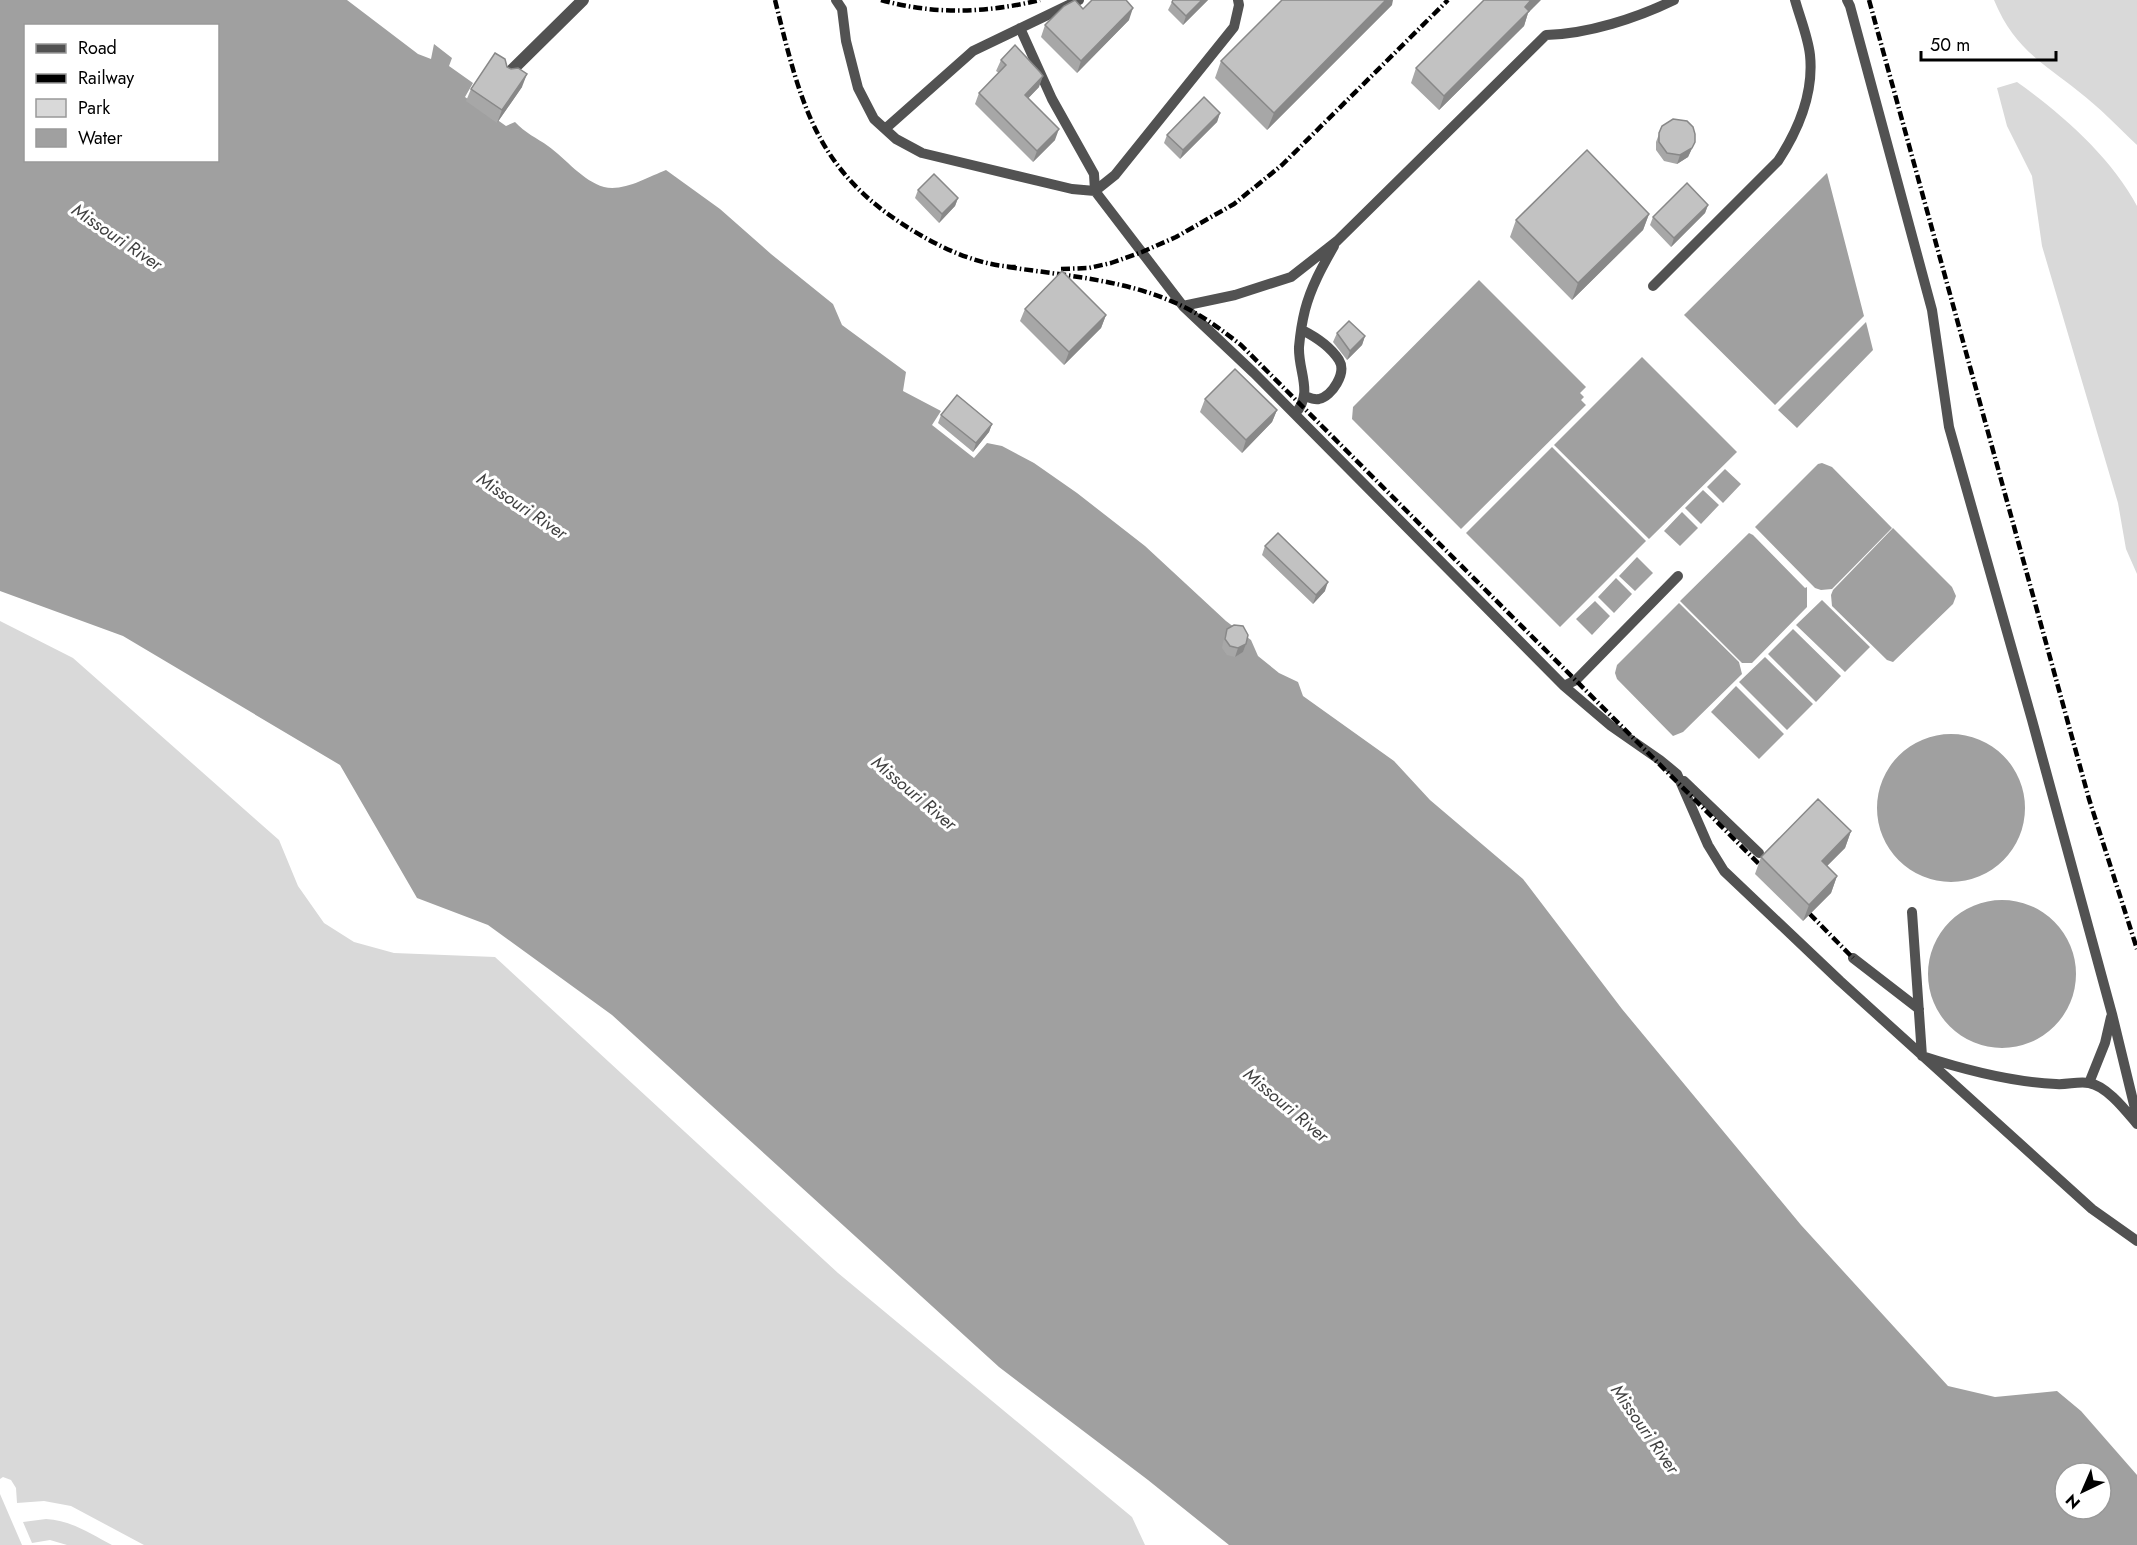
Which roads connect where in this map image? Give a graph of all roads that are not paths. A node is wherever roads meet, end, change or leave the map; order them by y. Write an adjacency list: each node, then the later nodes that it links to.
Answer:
1 (583, 0): 9 (street)
2 (836, 0): 10 (lane)
3 (1079, 0): 8 (lane)
4 (1238, 0): 11 (lane)
5 (1674, 0): 12 (lane)
6 (1795, 0): 13 (lane)
7 (1847, 0): 25 (lane)
8 (1020, 28): 10 (lane); 11 (lane)
9 (508, 74)
10 (885, 129): 11 (lane)
11 (1095, 191): 14 (lane)
12 (1337, 241): 14 (lane); 15 (lane)
13 (1653, 286)
14 (1183, 306): 17 (lane)
15 (1302, 330): 16 (lane); 16 (lane)
16 (1305, 396): 17 (lane)
17 (1295, 414): 19 (lane)
18 (1678, 576): 19 (lane)
19 (1564, 686): 20 (lane)
20 (1677, 774): 21 (lane); 26 (lane)
21 (1759, 853)
22 (1912, 912): 24 (lane)
23 (1853, 958): 24 (lane)
24 (1918, 1009): 26 (lane)
25 (2112, 1014): 27 (lane); 28 (lane)
26 (1922, 1056): 27 (lane); 30 (lane)
27 (2089, 1083): 29 (lane)
28 (2137, 1116)
29 (2137, 1124)
30 (2137, 1241)

